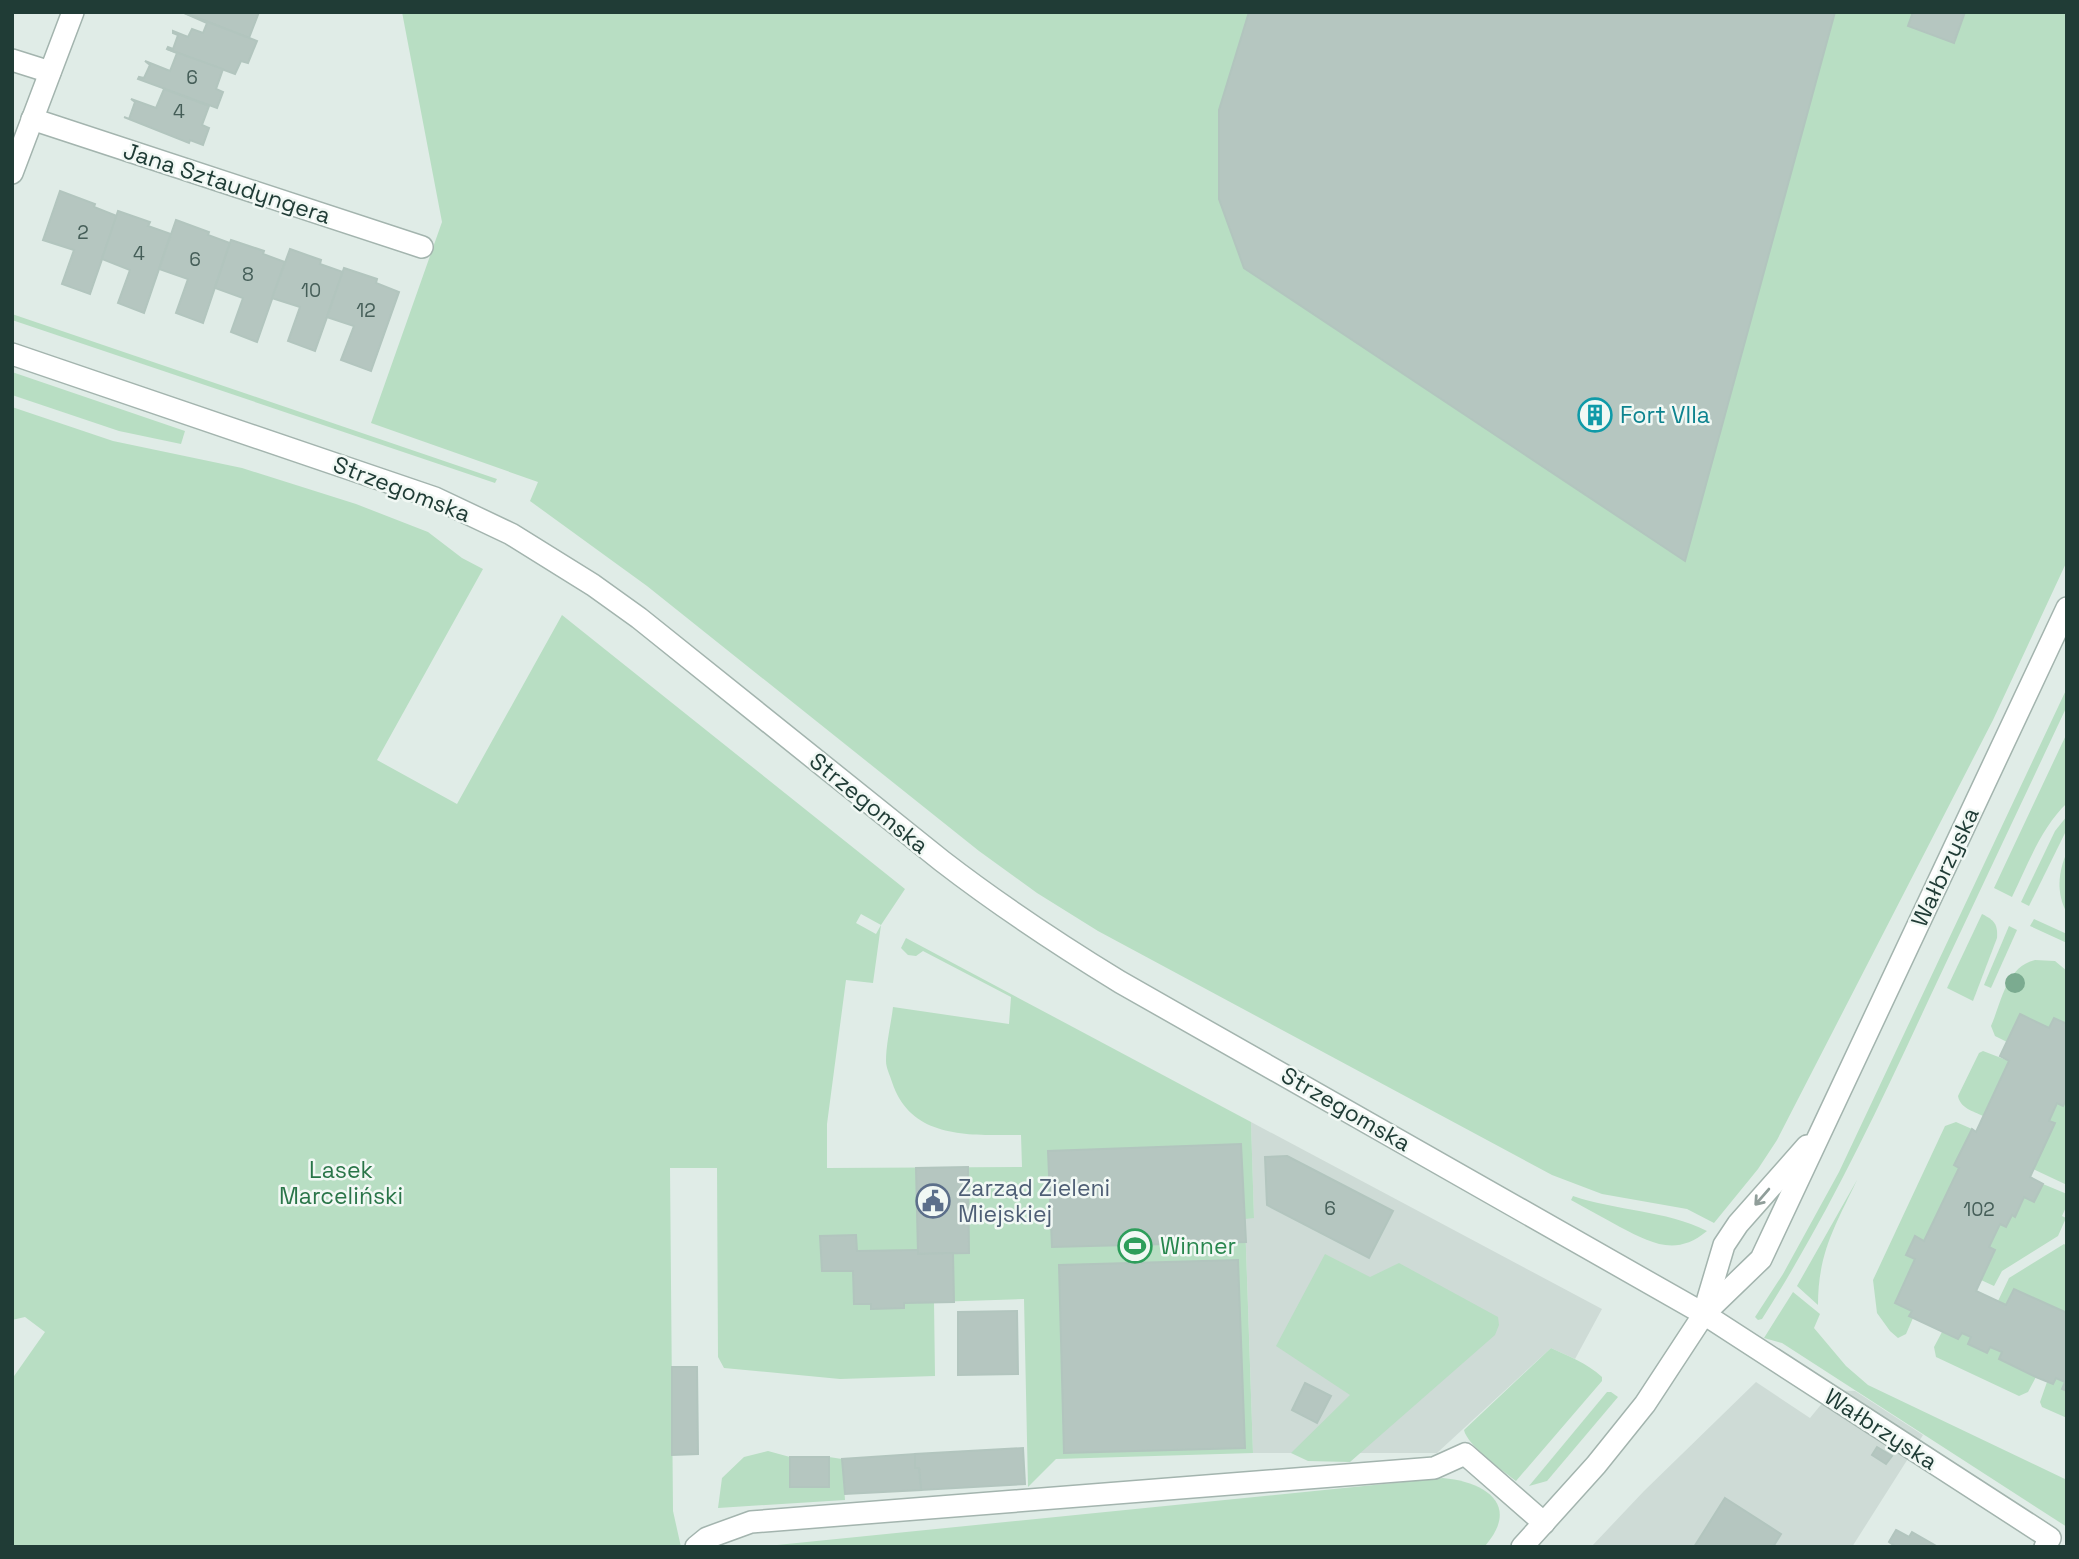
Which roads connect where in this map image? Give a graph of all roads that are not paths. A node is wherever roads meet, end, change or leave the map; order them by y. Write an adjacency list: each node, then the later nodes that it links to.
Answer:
1 (73, 12): 3 (street)
2 (12, 60): 3 (street)
3 (50, 72): 4 (street)
4 (32, 119): 5 (street); 6 (street, Jana Sztaudyngera)
5 (12, 173)
6 (422, 247)
7 (12, 354): 10 (street, Strzegomska)
8 (2067, 608): 9 (street, Wałbrzyska)
9 (1823, 1127): 10 (street, Wałbrzyska); 10 (street, Wałbrzyska, one-way to 10)
10 (1704, 1314): 11 (street, Wałbrzyska); 12 (street, Wałbrzyska)
11 (1544, 1523): 13 (street); 14 (street, Wałbrzyska)
12 (2048, 1543)
13 (696, 1547)
14 (1522, 1547)

